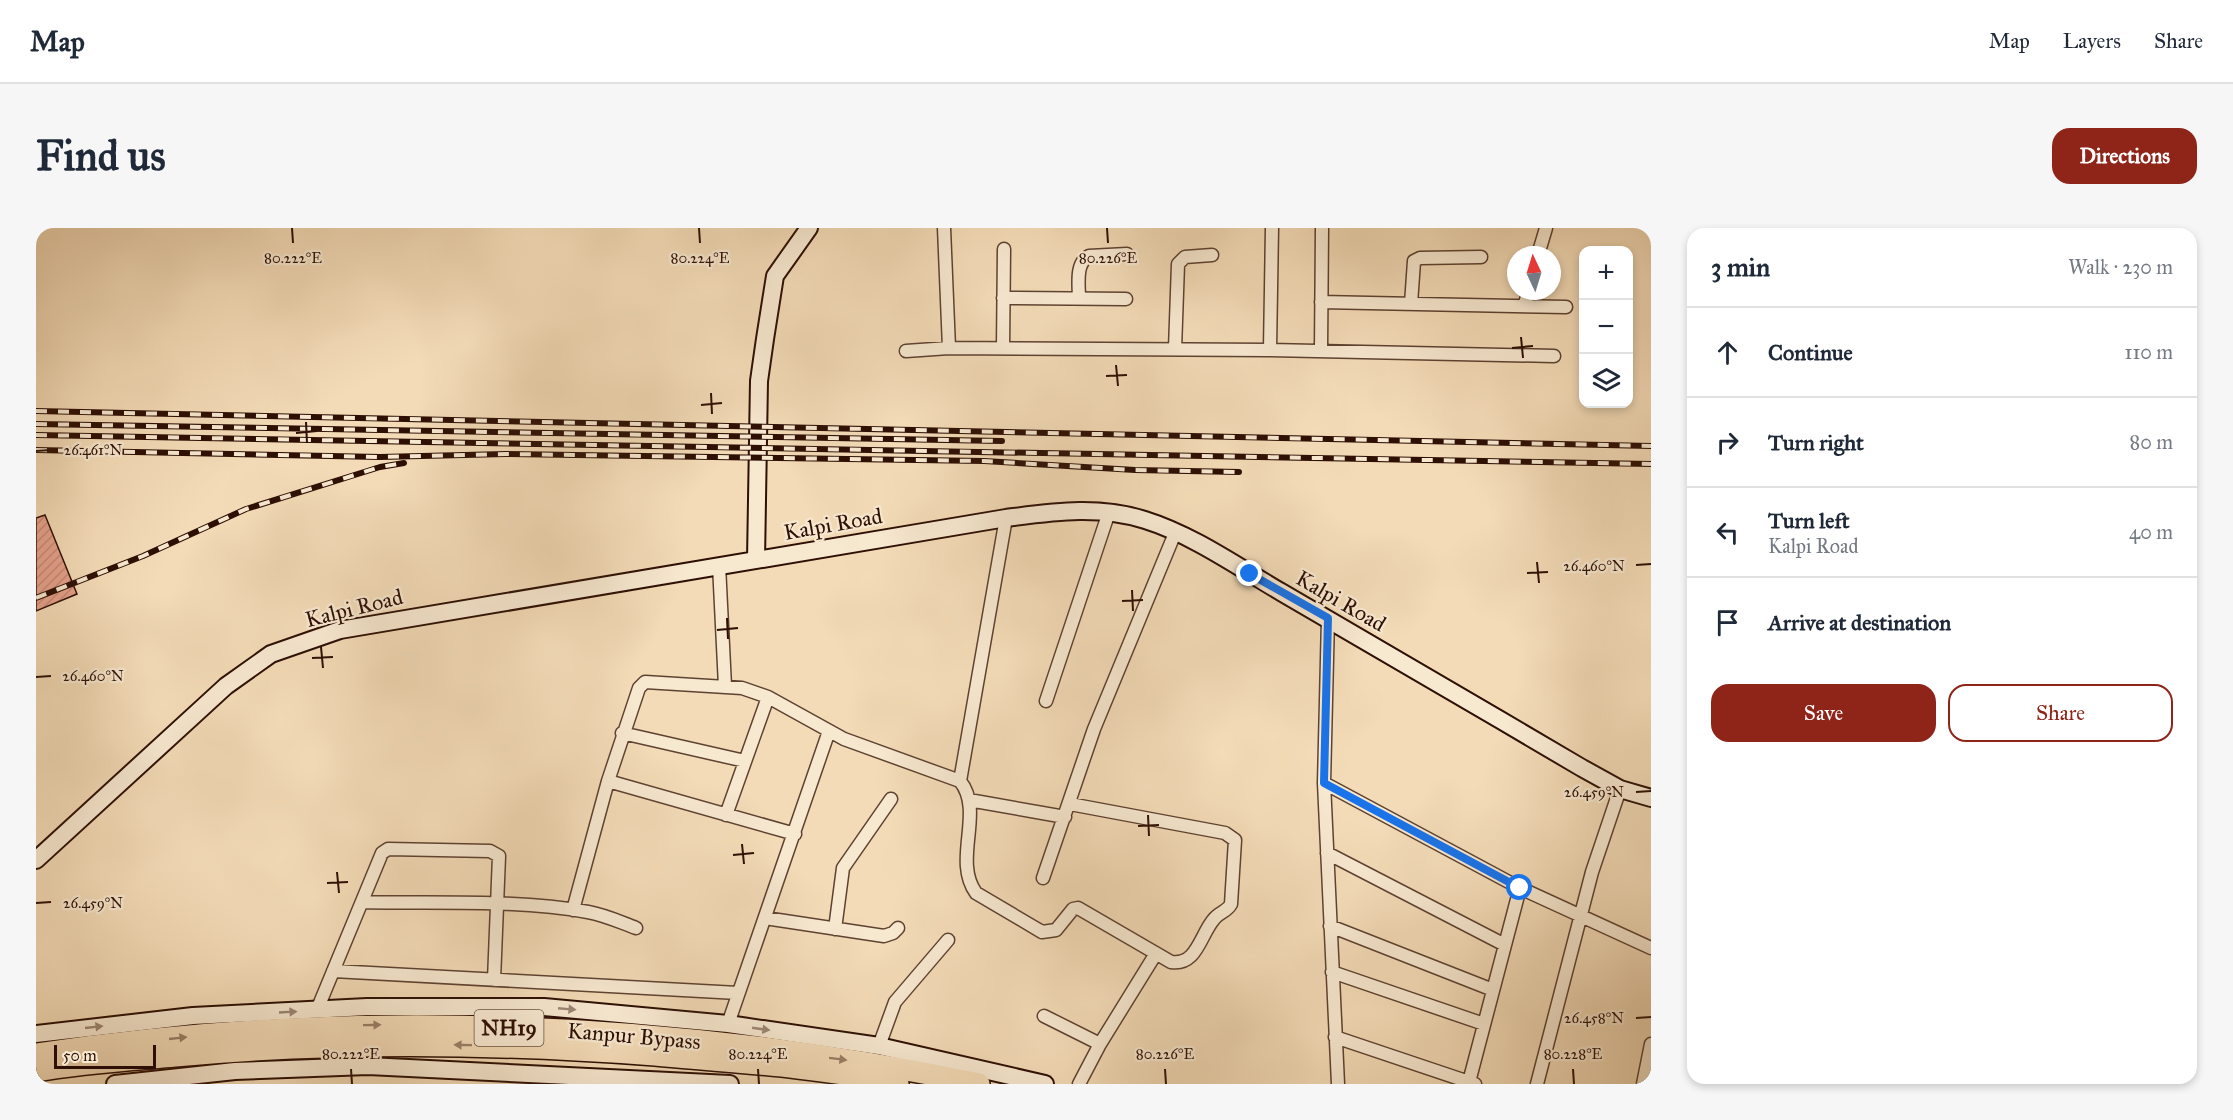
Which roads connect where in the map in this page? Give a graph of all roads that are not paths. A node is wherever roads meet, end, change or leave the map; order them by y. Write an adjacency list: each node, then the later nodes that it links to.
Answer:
1 (809, 228): 29 (main road)
2 (944, 228): 19 (street)
3 (1272, 228): 22 (street)
4 (1322, 228): 15 (street)
5 (1546, 228): 6 (street)
6 (1541, 246)
7 (1004, 249): 11 (street)
8 (1127, 254): 12 (street)
9 (1212, 255): 21 (street)
10 (1480, 257): 16 (street)
11 (1003, 298): 12 (street); 20 (street)
12 (1078, 298): 13 (street)
13 (1126, 299)
14 (1526, 300): 17 (street)
15 (1321, 302): 16 (street); 24 (street)
16 (1411, 304): 17 (street)
17 (1524, 306): 18 (street)
18 (1566, 307)
19 (949, 348): 20 (street); 23 (street)
20 (1003, 348): 21 (street)
21 (1175, 349): 22 (street)
22 (1270, 350): 24 (street)
23 (906, 351)
24 (1321, 351): 25 (street)
25 (1554, 356)
26 (1109, 512): 27 (main road, Kalpi Road); 28 (main road, Kalpi Road); 34 (street)
27 (1006, 518): 29 (main road, Kalpi Road); 39 (street)
28 (1175, 533): 31 (main road, Kalpi Road); 45 (street)
29 (756, 560): 30 (main road, Kalpi Road)
30 (719, 566): 32 (street); 50 (main road, Kalpi Road)
31 (1328, 618): 40 (street); 41 (main road, Kalpi Road)
32 (726, 686): 33 (street); 36 (street)
33 (768, 697): 35 (street); 37 (street)
34 (1046, 701)
35 (829, 731): 39 (street); 48 (street)
36 (622, 733): 37 (street); 38 (street)
37 (745, 761): 46 (street)
38 (608, 781): 46 (street); 55 (street)
39 (960, 781): 44 (street)
40 (1324, 783): 49 (street); 52 (street)
41 (1620, 789): 42 (main road, Kalpi Road); 57 (street)
42 (1651, 798)
43 (891, 799): 60 (street)
44 (969, 800): 47 (street); 65 (street)
45 (1070, 804): 47 (street); 65 (street)
46 (726, 815): 48 (street)
47 (1065, 817): 51 (street)
48 (795, 834): 56 (street)
49 (1327, 853): 58 (street); 63 (street)
50 (36, 860)
51 (1043, 879)
52 (1520, 888): 57 (street); 63 (street)
53 (362, 902): 54 (street); 54 (street); 66 (street)
54 (498, 905): 55 (street); 68 (street)
55 (573, 910): 59 (street)
56 (765, 918): 60 (street); 70 (street)
57 (1581, 918): 64 (street); 90 (street)
58 (1330, 926): 67 (street); 69 (street)
59 (636, 928)
60 (835, 928): 61 (street)
61 (898, 928)
62 (948, 940): 79 (street)
63 (1505, 945): 69 (street)
64 (1651, 948)
65 (1155, 955): 77 (street)
66 (333, 971): 68 (street); 71 (street)
67 (1332, 972): 74 (street); 76 (street)
68 (494, 980): 70 (street)
69 (1493, 990): 74 (street)
70 (738, 993): 73 (street)
71 (316, 1010): 73 (main road, one-way to 73); 75 (main road, one-way to 71)
72 (1044, 1016): 77 (street)
73 (728, 1024): 79 (main road, one-way to 79)
74 (1485, 1024): 82 (street)
75 (36, 1034)
76 (1335, 1037): 82 (street); 89 (street)
77 (1101, 1044): 88 (street)
78 (1651, 1044): 91 (street)
79 (879, 1046): 87 (main road)
80 (36, 1054): 86 (highway, Kanpur Bypass / NH19, one-way to 86)
81 (36, 1071): 85 (highway, Kanpur Bypass / NH19, one-way to 81)
82 (1472, 1083)
83 (116, 1084): 84 (main road)
84 (730, 1084)
85 (898, 1084)
86 (979, 1084)
87 (1045, 1084)
88 (1079, 1084)
89 (1338, 1084)
90 (1537, 1084)
91 (1643, 1084)

